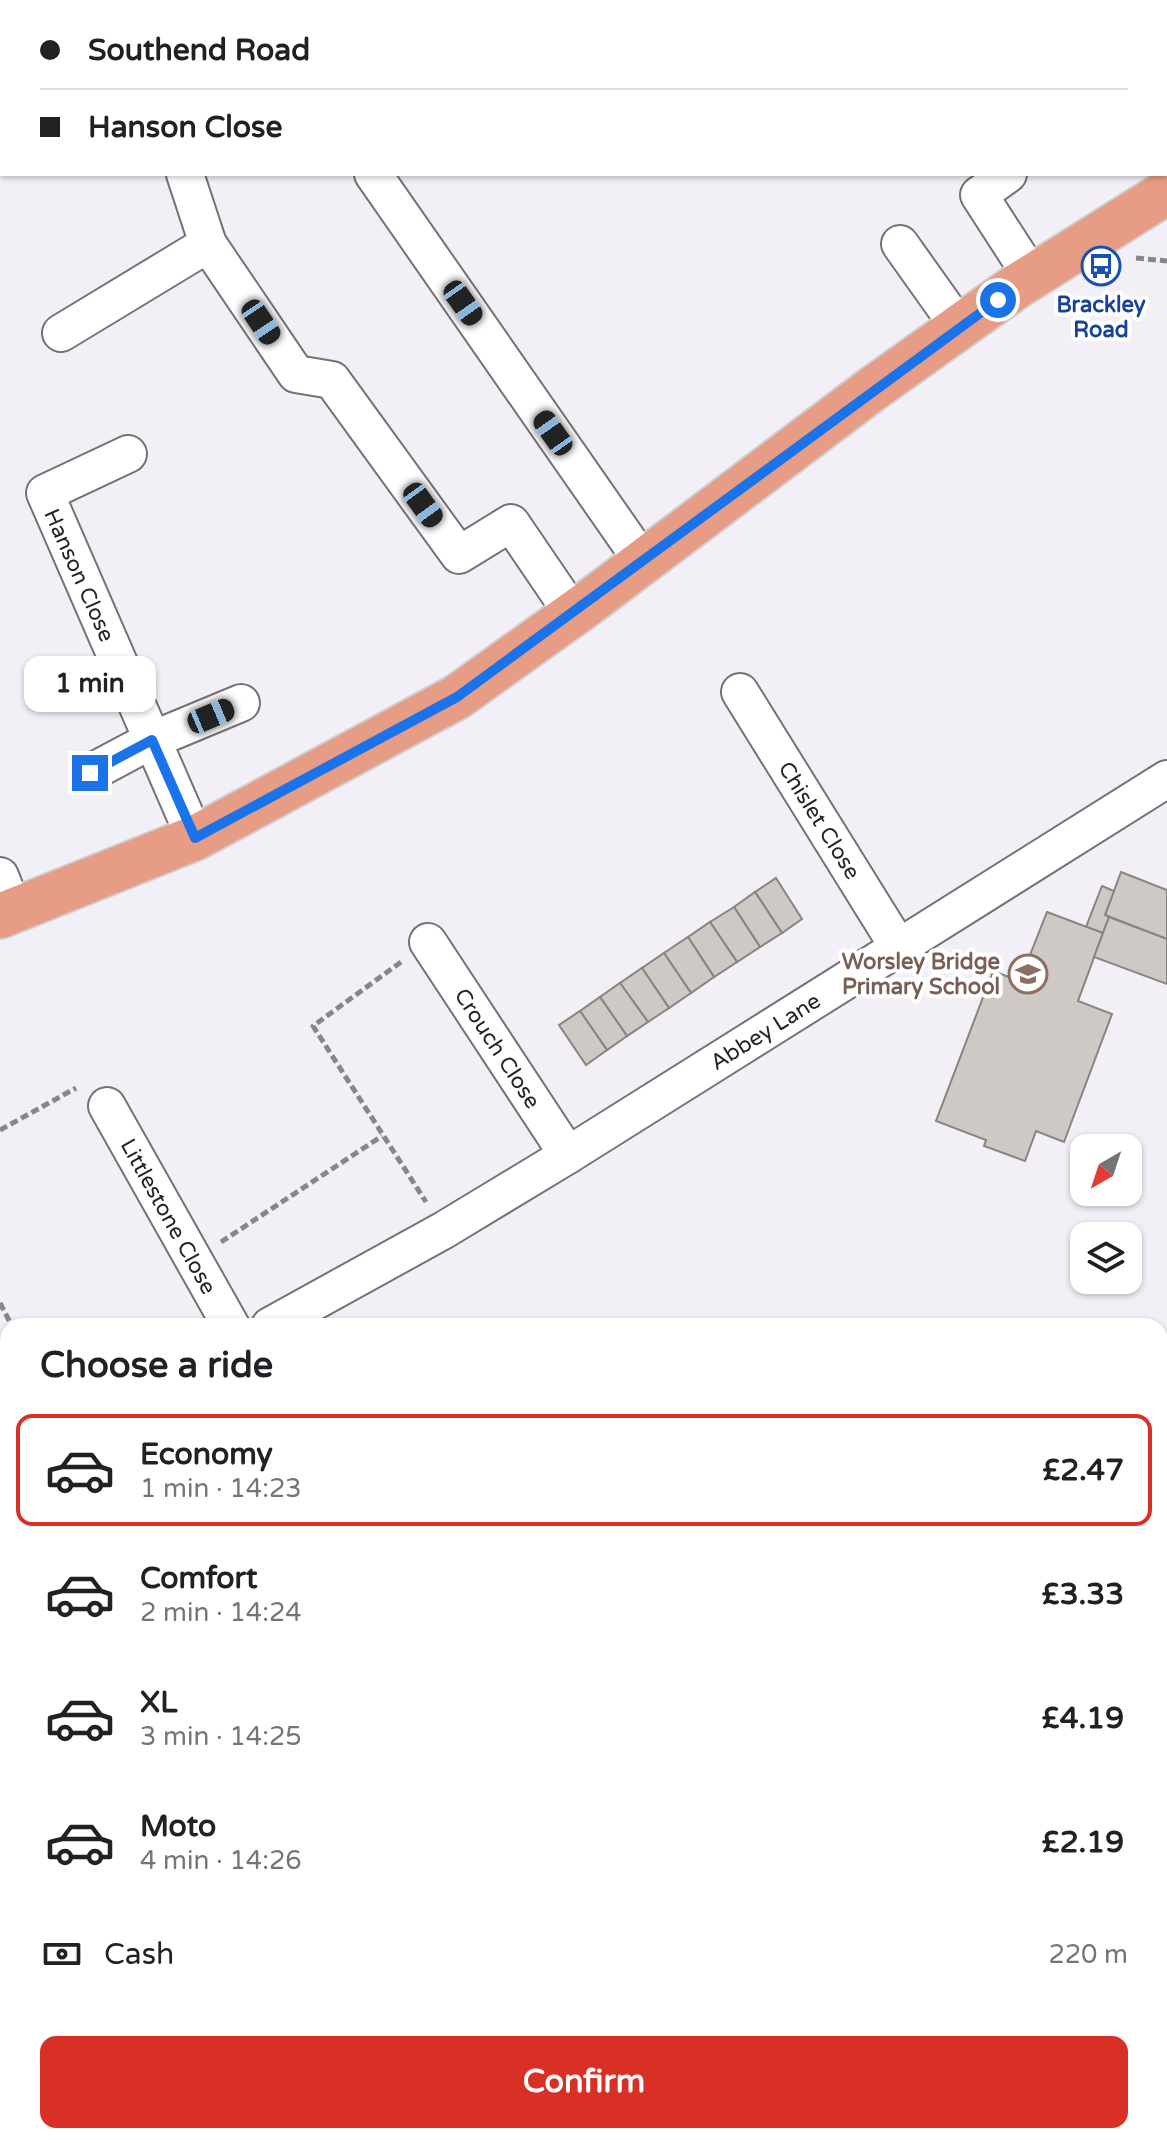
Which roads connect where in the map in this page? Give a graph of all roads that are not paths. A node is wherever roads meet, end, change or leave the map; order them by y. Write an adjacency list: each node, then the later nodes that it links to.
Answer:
1 (186, 176): 5 (street)
2 (374, 176): 11 (street)
3 (1005, 176): 7 (street)
4 (1167, 192): 7 (main road)
5 (208, 244): 9 (street); 12 (street)
6 (900, 244): 8 (street)
7 (1032, 277): 8 (main road)
8 (959, 327): 11 (main road)
9 (61, 333)
10 (128, 454): 15 (street, Hanson Close)
11 (643, 562): 12 (main road)
12 (573, 614): 18 (main road)
13 (740, 692): 21 (street, Chislet Close)
14 (241, 703): 15 (street)
15 (152, 740): 16 (street); 18 (street, Hanson Close)
16 (90, 773)
17 (1167, 779): 21 (street, Abbey Lane)
18 (195, 838): 19 (main road)
19 (4, 901)
20 (428, 942): 23 (street, Crouch Close)
21 (899, 948): 23 (street, Abbey Lane)
22 (107, 1106): 24 (street, Littlestone Close)
23 (568, 1155): 25 (street, Abbey Lane)
24 (227, 1318)
25 (284, 1318)

